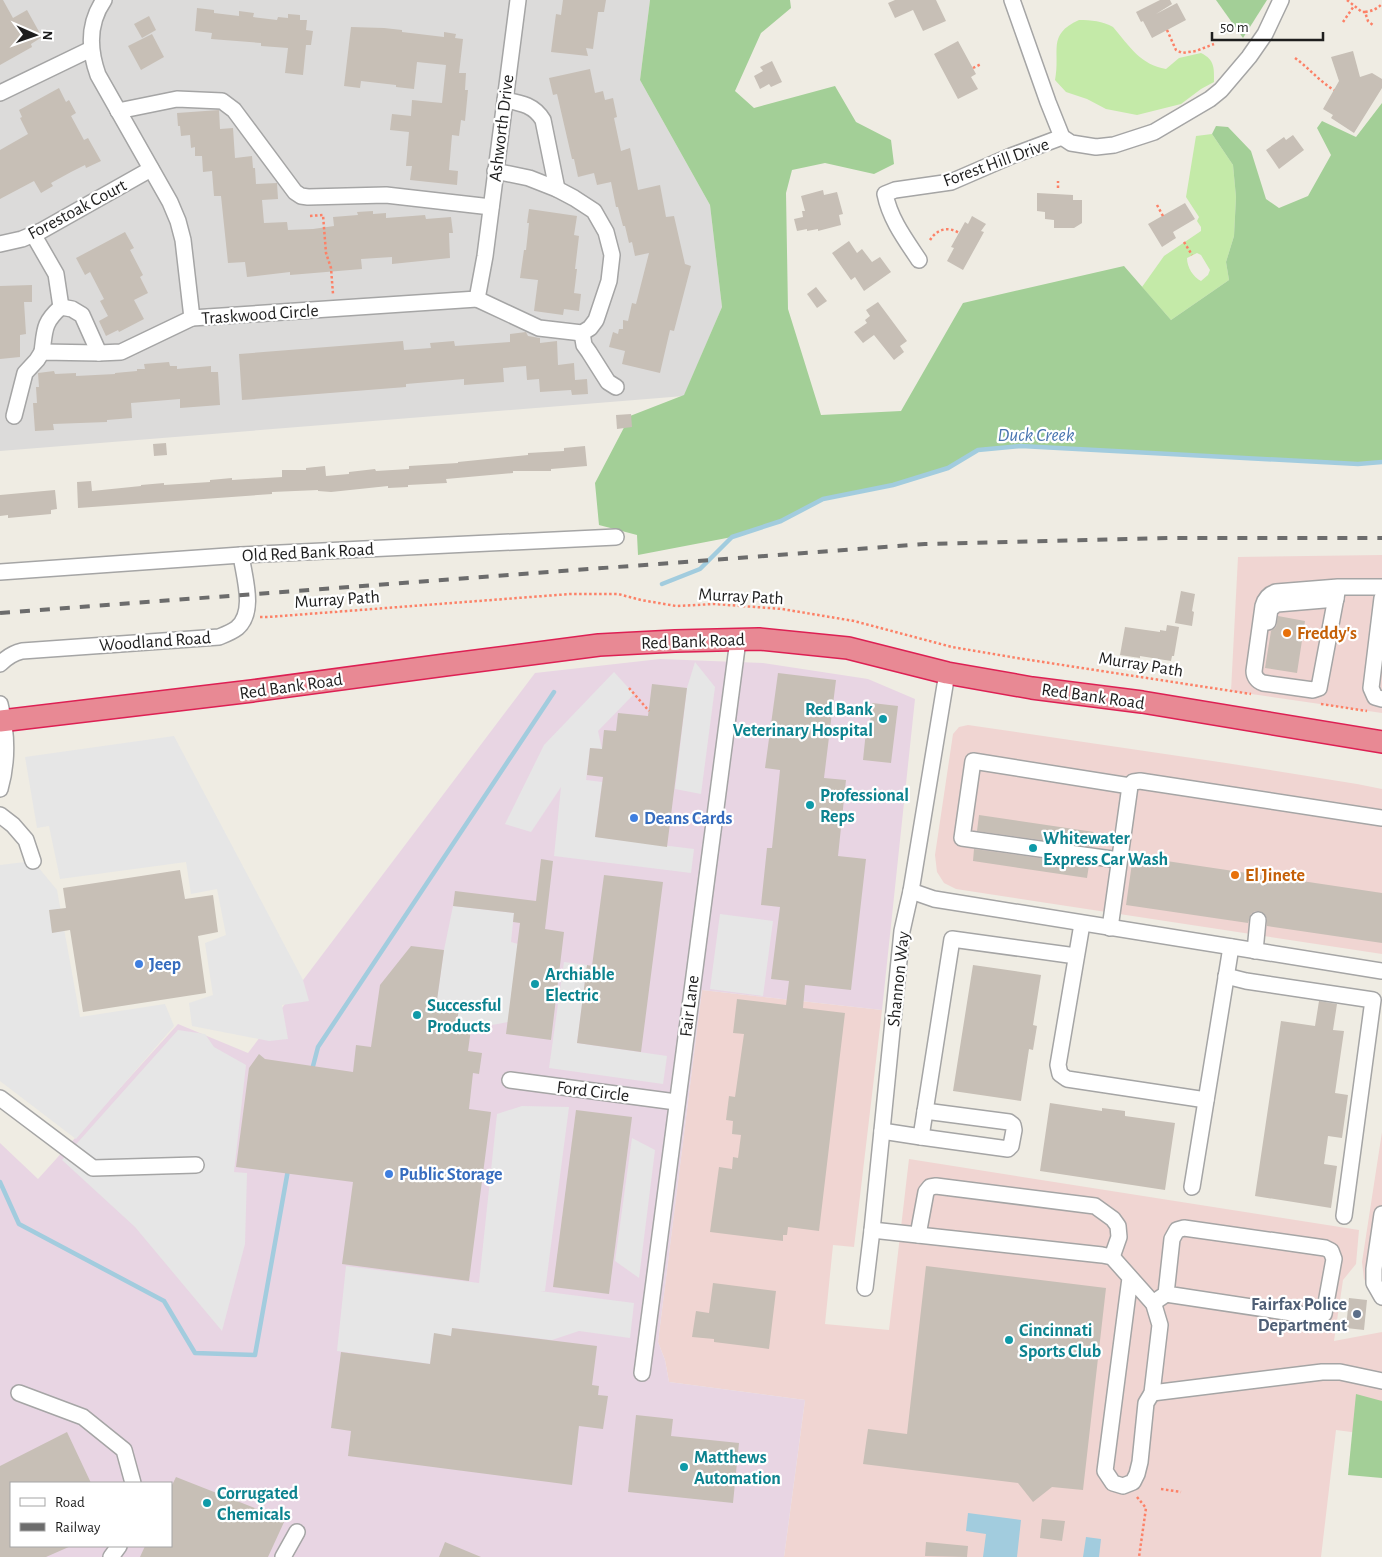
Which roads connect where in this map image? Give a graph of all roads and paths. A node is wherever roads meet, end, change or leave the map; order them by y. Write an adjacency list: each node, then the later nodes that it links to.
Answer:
1 (104, 0): 13 (street, Traskwood Circle)
2 (517, 0): 19 (street, Ashworth Drive)
3 (1012, 0): 21 (street, Forest Hill Drive)
4 (1281, 0): 21 (street, Forest Hill Drive)
5 (1347, 0): 7 (path)
6 (1382, 4): 8 (path)
7 (1354, 6): 8 (path); 9 (path)
8 (1365, 12): 10 (path)
9 (1343, 22)
10 (1374, 26)
11 (1167, 30): 12 (path)
12 (1214, 44)
13 (91, 49): 18 (street); 20 (street, Traskwood Circle)
14 (1295, 58): 17 (path)
15 (981, 64): 16 (path)
16 (973, 68)
17 (1334, 90)
18 (0, 93)
19 (505, 100): 23 (street, Ashworth Drive); 26 (street)
20 (118, 111): 22 (street, Traskwood Circle); 28 (street)
21 (1062, 137): 37 (street, Forest Hill Drive)
22 (151, 169): 32 (street, Forestoak Court); 41 (street, Traskwood Circle)
23 (496, 170): 26 (street); 28 (street, Ashworth Drive)
24 (1058, 181): 25 (path)
25 (1058, 188)
26 (557, 190): 42 (street)
27 (1157, 205): 30 (path)
28 (491, 207): 39 (street, Ashworth Drive)
29 (310, 216): 38 (path)
30 (1163, 216)
31 (959, 233): 33 (path)
32 (33, 234): 35 (street, Forestoak Court); 40 (street)
33 (930, 240)
34 (1184, 242): 36 (path)
35 (0, 244)
36 (1192, 255)
37 (920, 260)
38 (333, 296)
39 (477, 299): 41 (street, Traskwood Circle); 42 (street)
40 (60, 308): 43 (street); 44 (street)
41 (192, 318): 44 (street)
42 (582, 333): 45 (street)
43 (42, 352): 44 (street); 46 (street)
44 (99, 353)
45 (616, 387)
46 (14, 416)
47 (616, 537): 48 (street, Old Red Bank Road)
48 (241, 555): 49 (street, Old Red Bank Road); 53 (street)
49 (0, 572)
50 (1382, 588): 51 (street)
51 (1337, 593): 51 (street)
52 (1382, 606): 57 (street)
53 (246, 615): 55 (street, Woodland Road); 59 (path, Murray Path)
54 (738, 640): 56 (highway, Red Bank Road); 62 (highway, Red Bank Road); 82 (street, Fair Lane)
55 (0, 664)
56 (947, 673): 63 (highway, Red Bank Road); 70 (street, Shannon Way)
57 (1376, 678): 60 (street)
58 (629, 688): 61 (path)
59 (1230, 691)
60 (1382, 699)
61 (649, 711)
62 (1, 715): 65 (street)
63 (1382, 742)
64 (1130, 786): 67 (street); 68 (street); 68 (street)
65 (0, 789)
66 (0, 814): 69 (street)
67 (1382, 818)
68 (1119, 860): 73 (street)
69 (33, 861)
70 (911, 891): 72 (street); 84 (street, Shannon Way)
71 (1258, 920): 75 (street)
72 (1082, 924): 73 (street); 76 (street)
73 (1110, 928): 74 (street)
74 (1230, 947): 75 (street); 78 (street)
75 (1255, 951): 77 (street)
76 (1076, 956): 81 (street); 83 (street)
77 (1382, 971)
78 (1226, 976): 81 (street); 89 (street)
79 (510, 1080): 82 (street, Ford Circle)
80 (0, 1098): 86 (street)
81 (1206, 1100): 87 (street)
82 (676, 1102): 98 (street, Fair Lane)
83 (925, 1111): 85 (street); 85 (street)
84 (882, 1132): 85 (street); 90 (street, Shannon Way)
85 (921, 1137)
86 (196, 1165)
87 (1192, 1187)
88 (1382, 1214): 96 (street)
89 (1344, 1216)
90 (872, 1230): 91 (street); 94 (street, Shannon Way)
91 (918, 1235): 92 (street); 92 (street)
92 (1112, 1257): 93 (street)
93 (1130, 1278): 97 (street); 100 (street)
94 (865, 1288)
95 (1166, 1294): 95 (street); 97 (street)
96 (1382, 1296)
97 (1152, 1303): 100 (street)
98 (642, 1372)
99 (1382, 1381): 100 (street)
100 (1152, 1392)
101 (19, 1393): 102 (street)
102 (133, 1482)
103 (1162, 1489): 104 (path)
104 (1181, 1492)
105 (297, 1532): 106 (street)
106 (283, 1557)

